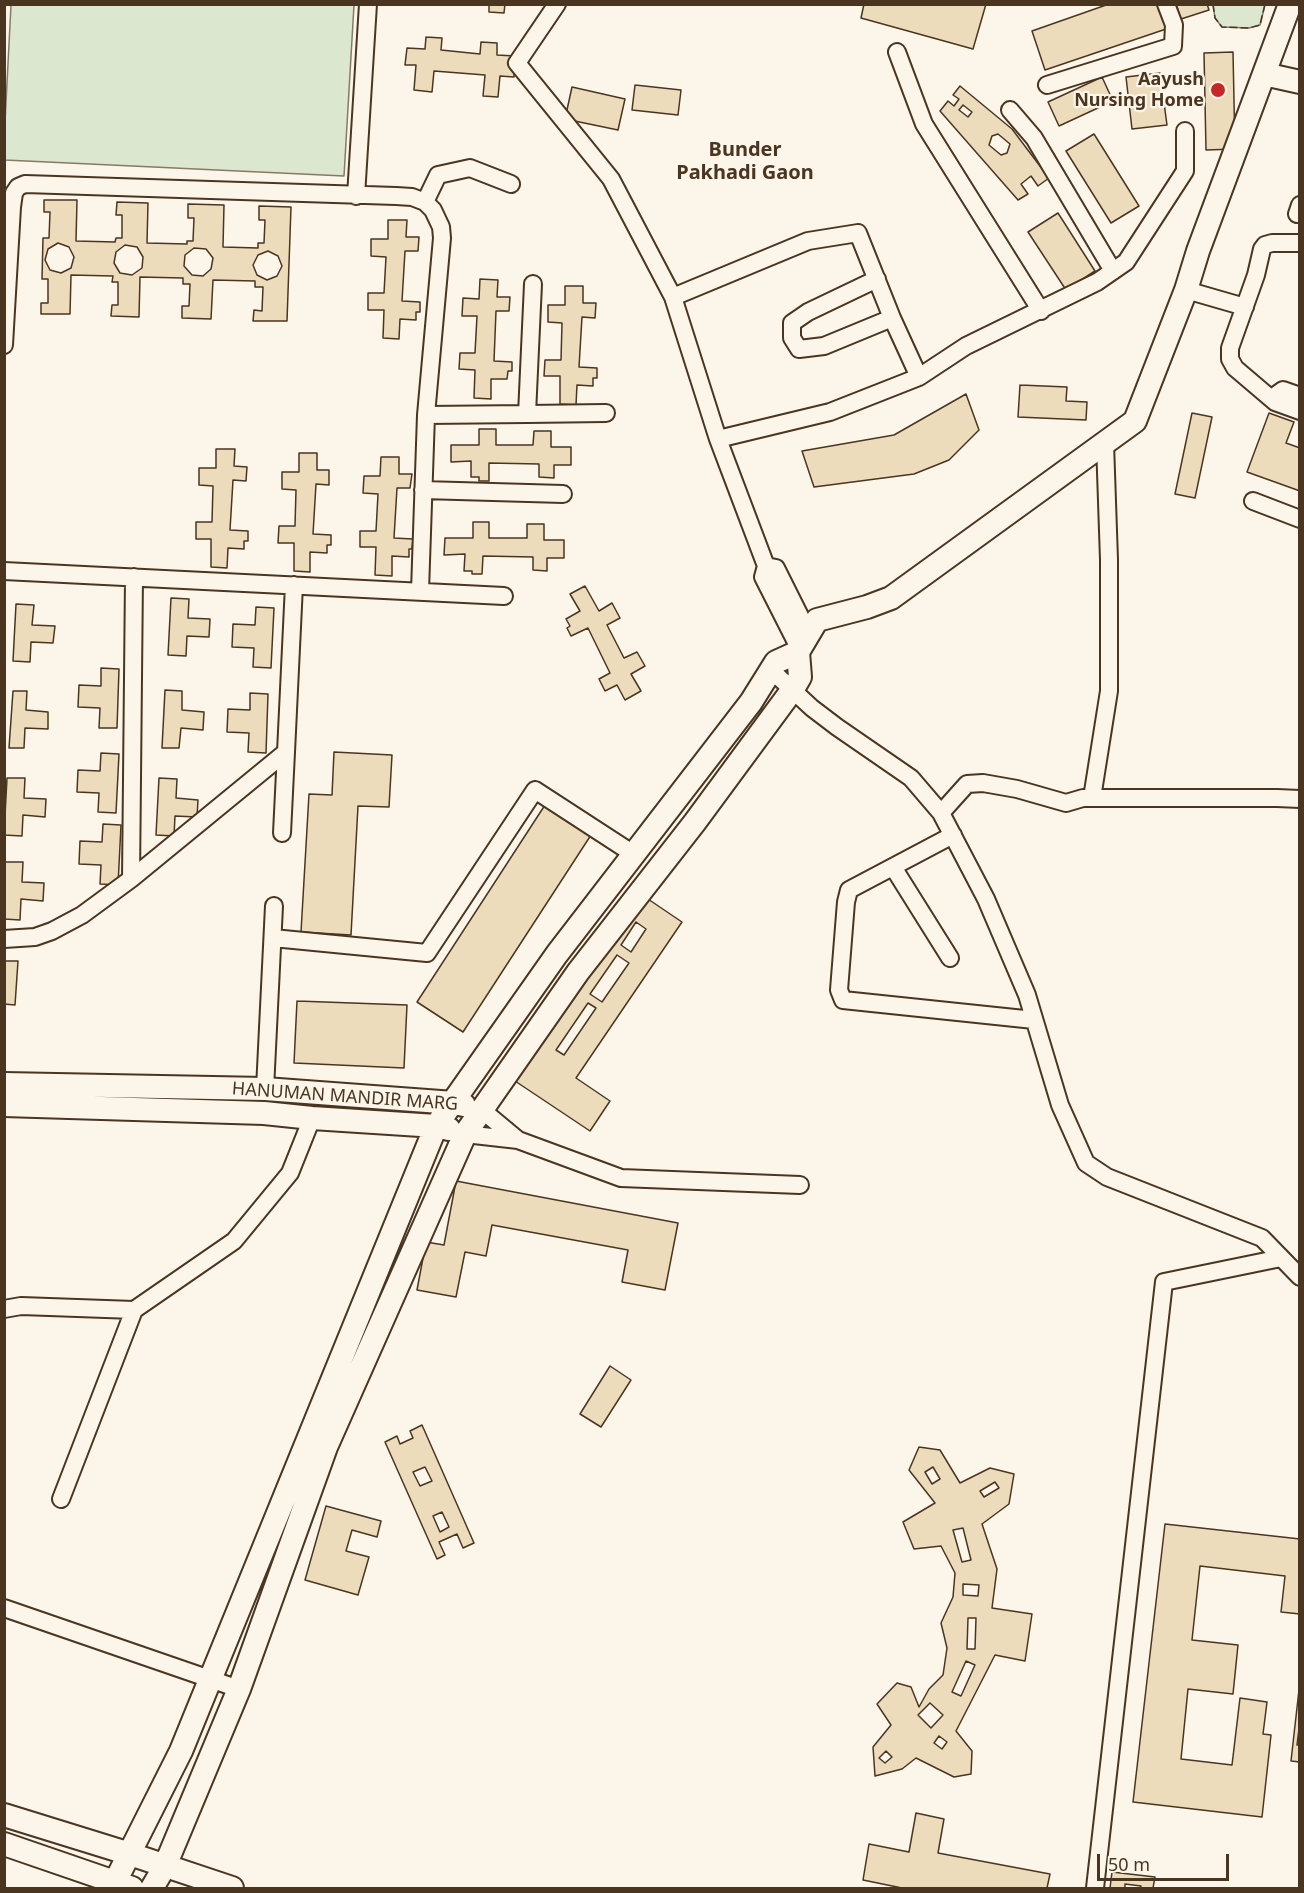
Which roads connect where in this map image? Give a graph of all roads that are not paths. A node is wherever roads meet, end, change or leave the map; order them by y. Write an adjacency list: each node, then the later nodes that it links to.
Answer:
1 (368, 4): 12 (street)
2 (557, 4): 19 (street)
3 (1166, 4): 8 (street)
4 (1290, 4): 6 (main road)
5 (897, 52): 21 (street)
6 (1264, 74): 7 (main road); 18 (main road)
7 (1299, 82)
8 (1047, 85)
9 (1010, 110): 15 (street)
10 (1185, 131): 15 (street)
11 (511, 184): 13 (street)
12 (356, 196): 13 (street); 23 (street)
13 (425, 202): 30 (street)
14 (1299, 243): 20 (street)
15 (1113, 271): 21 (street)
16 (877, 279): 19 (street); 22 (street); 22 (street)
17 (533, 284): 29 (street)
18 (1186, 290): 20 (street); 32 (main road)
19 (673, 297): 31 (street)
20 (1245, 307): 26 (street)
21 (1041, 311): 24 (street)
22 (892, 318): 24 (street)
23 (4, 345)
24 (919, 377): 31 (street)
25 (1299, 396): 26 (street)
26 (1275, 402): 27 (street)
27 (1299, 411)
28 (606, 413): 29 (street)
29 (527, 414): 30 (street)
30 (426, 415): 33 (street)
31 (718, 439): 42 (street)
32 (1106, 443): 42 (main road); 46 (street)
33 (423, 490): 34 (street); 40 (street)
34 (563, 495)
35 (1253, 501): 36 (street)
36 (1299, 519)
37 (4, 571): 38 (street)
38 (134, 577): 39 (street); 53 (street)
39 (294, 585): 40 (street); 45 (street)
40 (420, 591): 41 (street)
41 (504, 596)
42 (802, 645): 43 (main road); 44 (main road)
43 (771, 670): 44 (street); 51 (main road)
44 (794, 688): 48 (street); 64 (main road)
45 (286, 752): 49 (street); 53 (street)
46 (1092, 798): 47 (street); 48 (street)
47 (1299, 800)
48 (941, 813): 50 (street)
49 (282, 833)
50 (953, 835): 52 (street); 58 (street)
51 (634, 855): 55 (street); 62 (main road)
52 (893, 867): 57 (street); 58 (street)
53 (131, 879): 56 (street)
54 (274, 906): 55 (street)
55 (273, 938): 60 (street)
56 (4, 939)
57 (950, 958)
58 (1034, 1020): 71 (street)
59 (4, 1084): 60 (main road, HANUMAN MANDIR MARG)
60 (265, 1089): 61 (main road, HANUMAN MANDIR MARG)
61 (371, 1096): 62 (main road, HANUMAN MANDIR MARG); 66 (main road)
62 (454, 1103): 64 (main road, HANUMAN MANDIR MARG); 67 (main road)
63 (4, 1105): 65 (main road, HANUMAN MANDIR MARG)
64 (482, 1110): 68 (main road); 69 (street, HANUMAN MANDIR MARG)
65 (312, 1118): 66 (main road, HANUMAN MANDIR MARG); 74 (street)
66 (367, 1121): 67 (main road, HANUMAN MANDIR MARG)
67 (436, 1126): 68 (main road, HANUMAN MANDIR MARG); 77 (main road)
68 (465, 1134): 69 (street, HANUMAN MANDIR MARG); 78 (main road)
69 (518, 1140): 70 (street)
70 (800, 1185)
71 (1281, 1258): 72 (street); 86 (street)
72 (1299, 1277)
73 (4, 1309): 74 (street)
74 (134, 1310): 75 (street)
75 (61, 1499)
76 (4, 1608): 77 (street)
77 (210, 1679): 78 (street); 81 (main road)
78 (238, 1689): 82 (main road)
79 (4, 1815): 81 (main road)
80 (4, 1844): 83 (main road)
81 (130, 1854): 82 (main road); 83 (main road)
82 (165, 1866): 84 (main road); 85 (main road)
83 (119, 1886)
84 (152, 1888)
85 (232, 1888)
86 (1095, 1888)

